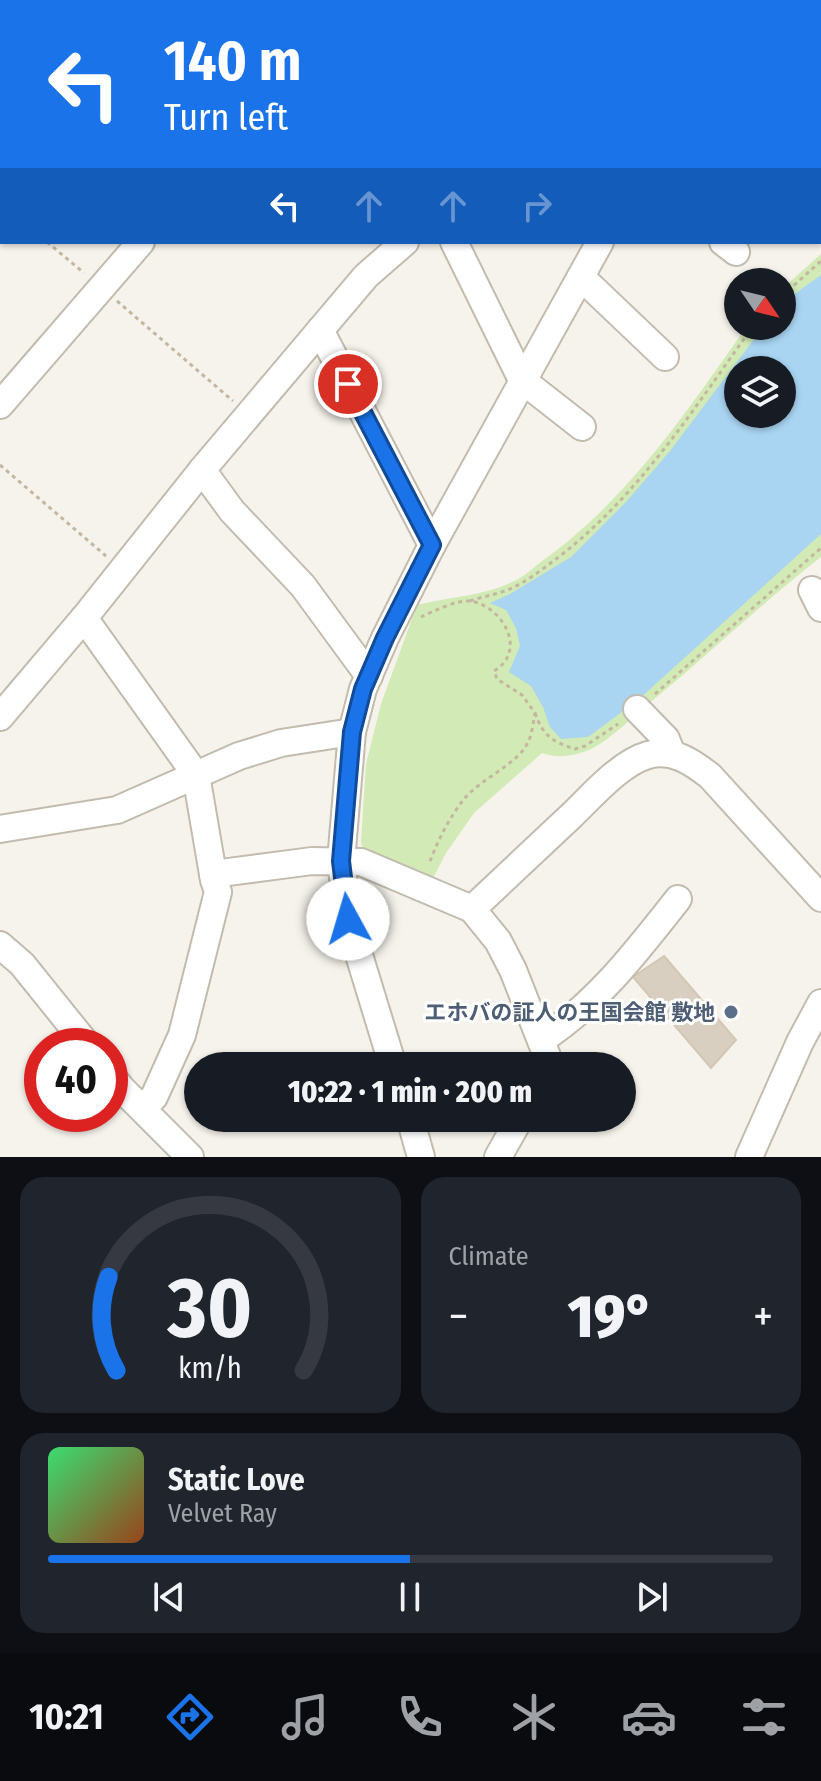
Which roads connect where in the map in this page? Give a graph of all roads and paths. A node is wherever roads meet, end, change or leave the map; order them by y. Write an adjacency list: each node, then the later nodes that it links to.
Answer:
1 (49, 244): 9 (path)
2 (139, 244): 9 (street)
3 (403, 244): 10 (street)
4 (455, 244): 13 (street)
5 (599, 244): 7 (street)
6 (821, 261): 8 (path)
7 (581, 277): 12 (street); 13 (street)
8 (796, 283)
9 (101, 287): 14 (street); 15 (path)
10 (320, 330): 15 (street); 19 (street)
11 (743, 340): 22 (path)
12 (665, 357)
13 (522, 380): 16 (street); 19 (street)
14 (0, 405)
15 (249, 415): 18 (street)
16 (582, 427)
17 (0, 465): 21 (path)
18 (202, 470): 21 (street); 25 (street)
19 (432, 545): 24 (street)
20 (821, 548): 26 (path)
21 (122, 570): 23 (street)
22 (470, 601): 24 (path); 27 (path)
23 (84, 618): 28 (street); 31 (street)
24 (391, 627): 25 (street)
25 (369, 676): 29 (street)
26 (637, 709): 27 (path); 30 (street)
27 (535, 713): 35 (path)
28 (0, 717)
29 (352, 732): 31 (street); 33 (street)
30 (672, 754): 36 (street); 38 (street)
31 (196, 775): 32 (street); 34 (street)
32 (0, 829)
33 (341, 861): 34 (street); 35 (street); 42 (street)
34 (213, 874): 46 (street)
35 (421, 887): 38 (street)
36 (821, 898)
37 (678, 899): 44 (street)
38 (472, 909): 43 (street)
39 (0, 945): 41 (street)
40 (821, 1003): 52 (street)
41 (74, 1028)
42 (389, 1052)
43 (542, 1052)
44 (543, 1052)
45 (128, 1094): 46 (street)
46 (143, 1108): 49 (street)
47 (414, 1132): 50 (street)
48 (512, 1132): 51 (street)
49 (190, 1157)
50 (421, 1157)
51 (498, 1157)
52 (749, 1157)

